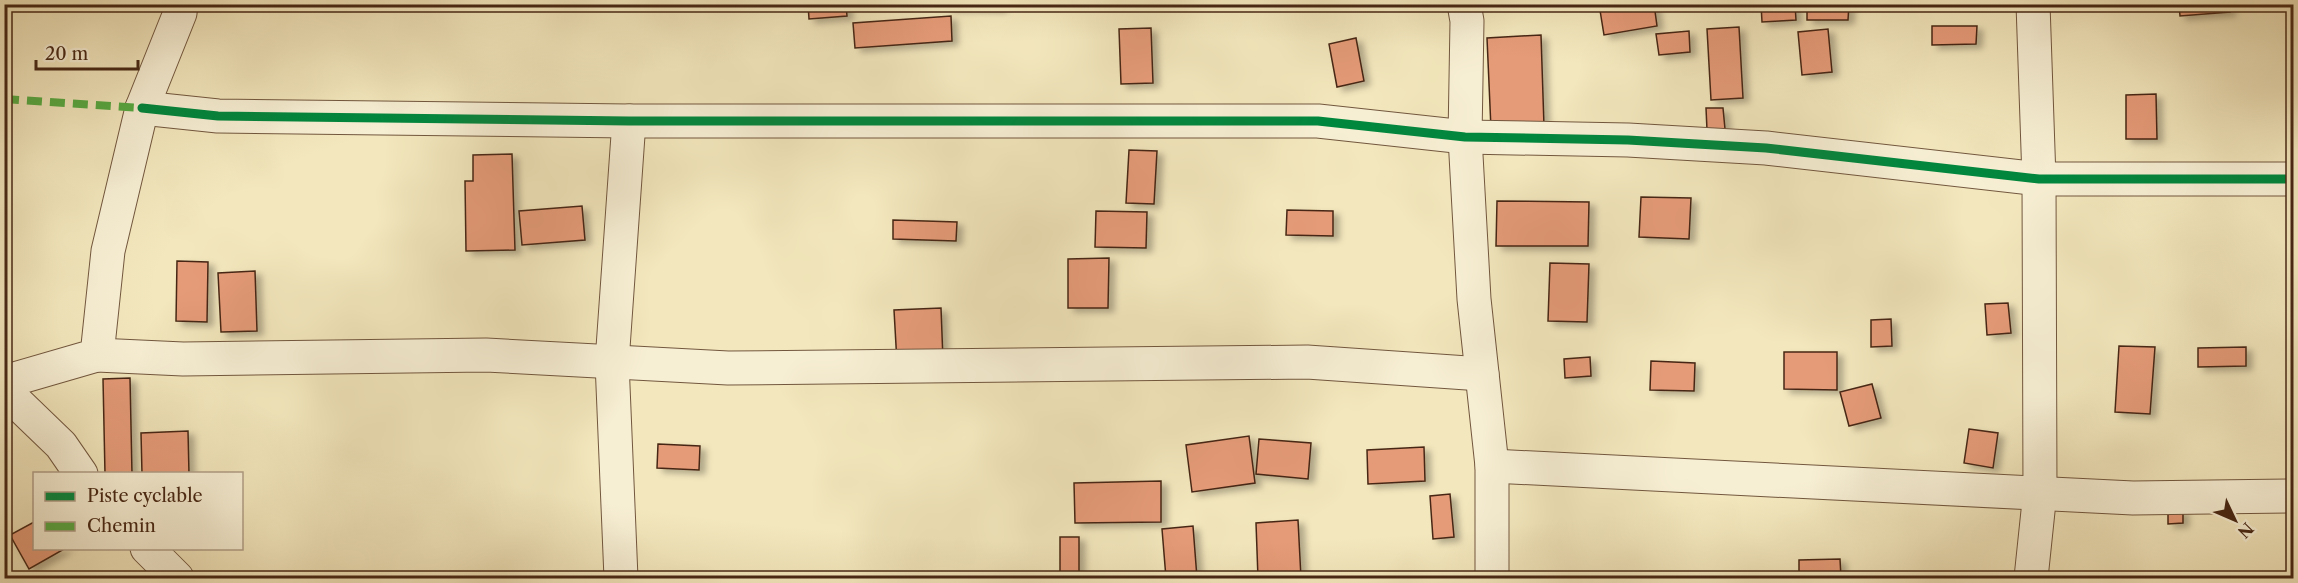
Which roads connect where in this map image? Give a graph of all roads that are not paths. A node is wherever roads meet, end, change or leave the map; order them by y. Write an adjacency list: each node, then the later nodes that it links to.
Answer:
1 (181, 4): 4 (street)
2 (1464, 4): 6 (street)
3 (2034, 4): 7 (street)
4 (142, 108): 5 (street); 9 (street)
5 (629, 121): 6 (street); 10 (street)
6 (1465, 137): 7 (street); 11 (street)
7 (2038, 179): 8 (street); 16 (street)
8 (2294, 179)
9 (97, 355): 10 (street); 12 (street)
10 (612, 362): 11 (street); 20 (street)
11 (1482, 374): 14 (street)
12 (4, 382)
13 (4, 390): 15 (street)
14 (1492, 466): 16 (street); 21 (street)
15 (80, 472)
16 (2040, 492): 17 (street); 22 (street)
17 (2294, 496)
18 (148, 550): 19 (street)
19 (177, 579)
20 (621, 579)
21 (1492, 579)
22 (2031, 579)

